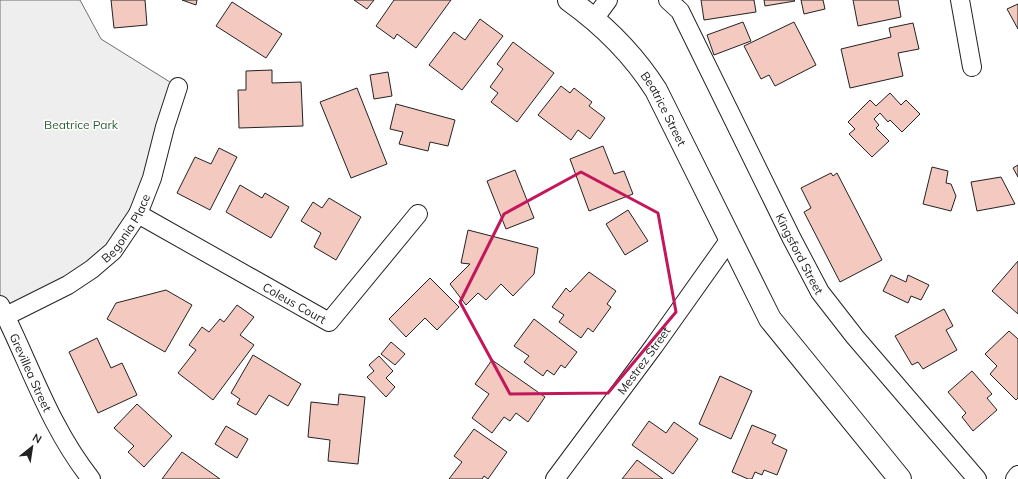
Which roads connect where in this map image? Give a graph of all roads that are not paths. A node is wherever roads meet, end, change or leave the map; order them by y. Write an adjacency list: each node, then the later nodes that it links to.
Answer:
1 (569, 0): 5 (street, Beatrice Street)
2 (608, 0): 5 (street)
3 (668, 0): 16 (street, Kingsford Street)
4 (960, 0): 6 (street)
5 (594, 19): 10 (street, Beatrice Street)
6 (972, 67)
7 (178, 87): 8 (street, Begonia Place)
8 (138, 214): 9 (street, Coleus Court); 11 (street, Begonia Place)
9 (418, 214)
10 (730, 239): 14 (street, Mestrez Street); 15 (street)
11 (3, 310): 13 (street, Grevillea Street)
12 (1018, 475): 17 (street)
13 (91, 479)
14 (555, 479)
15 (900, 479)
16 (977, 479)
17 (1014, 479)

